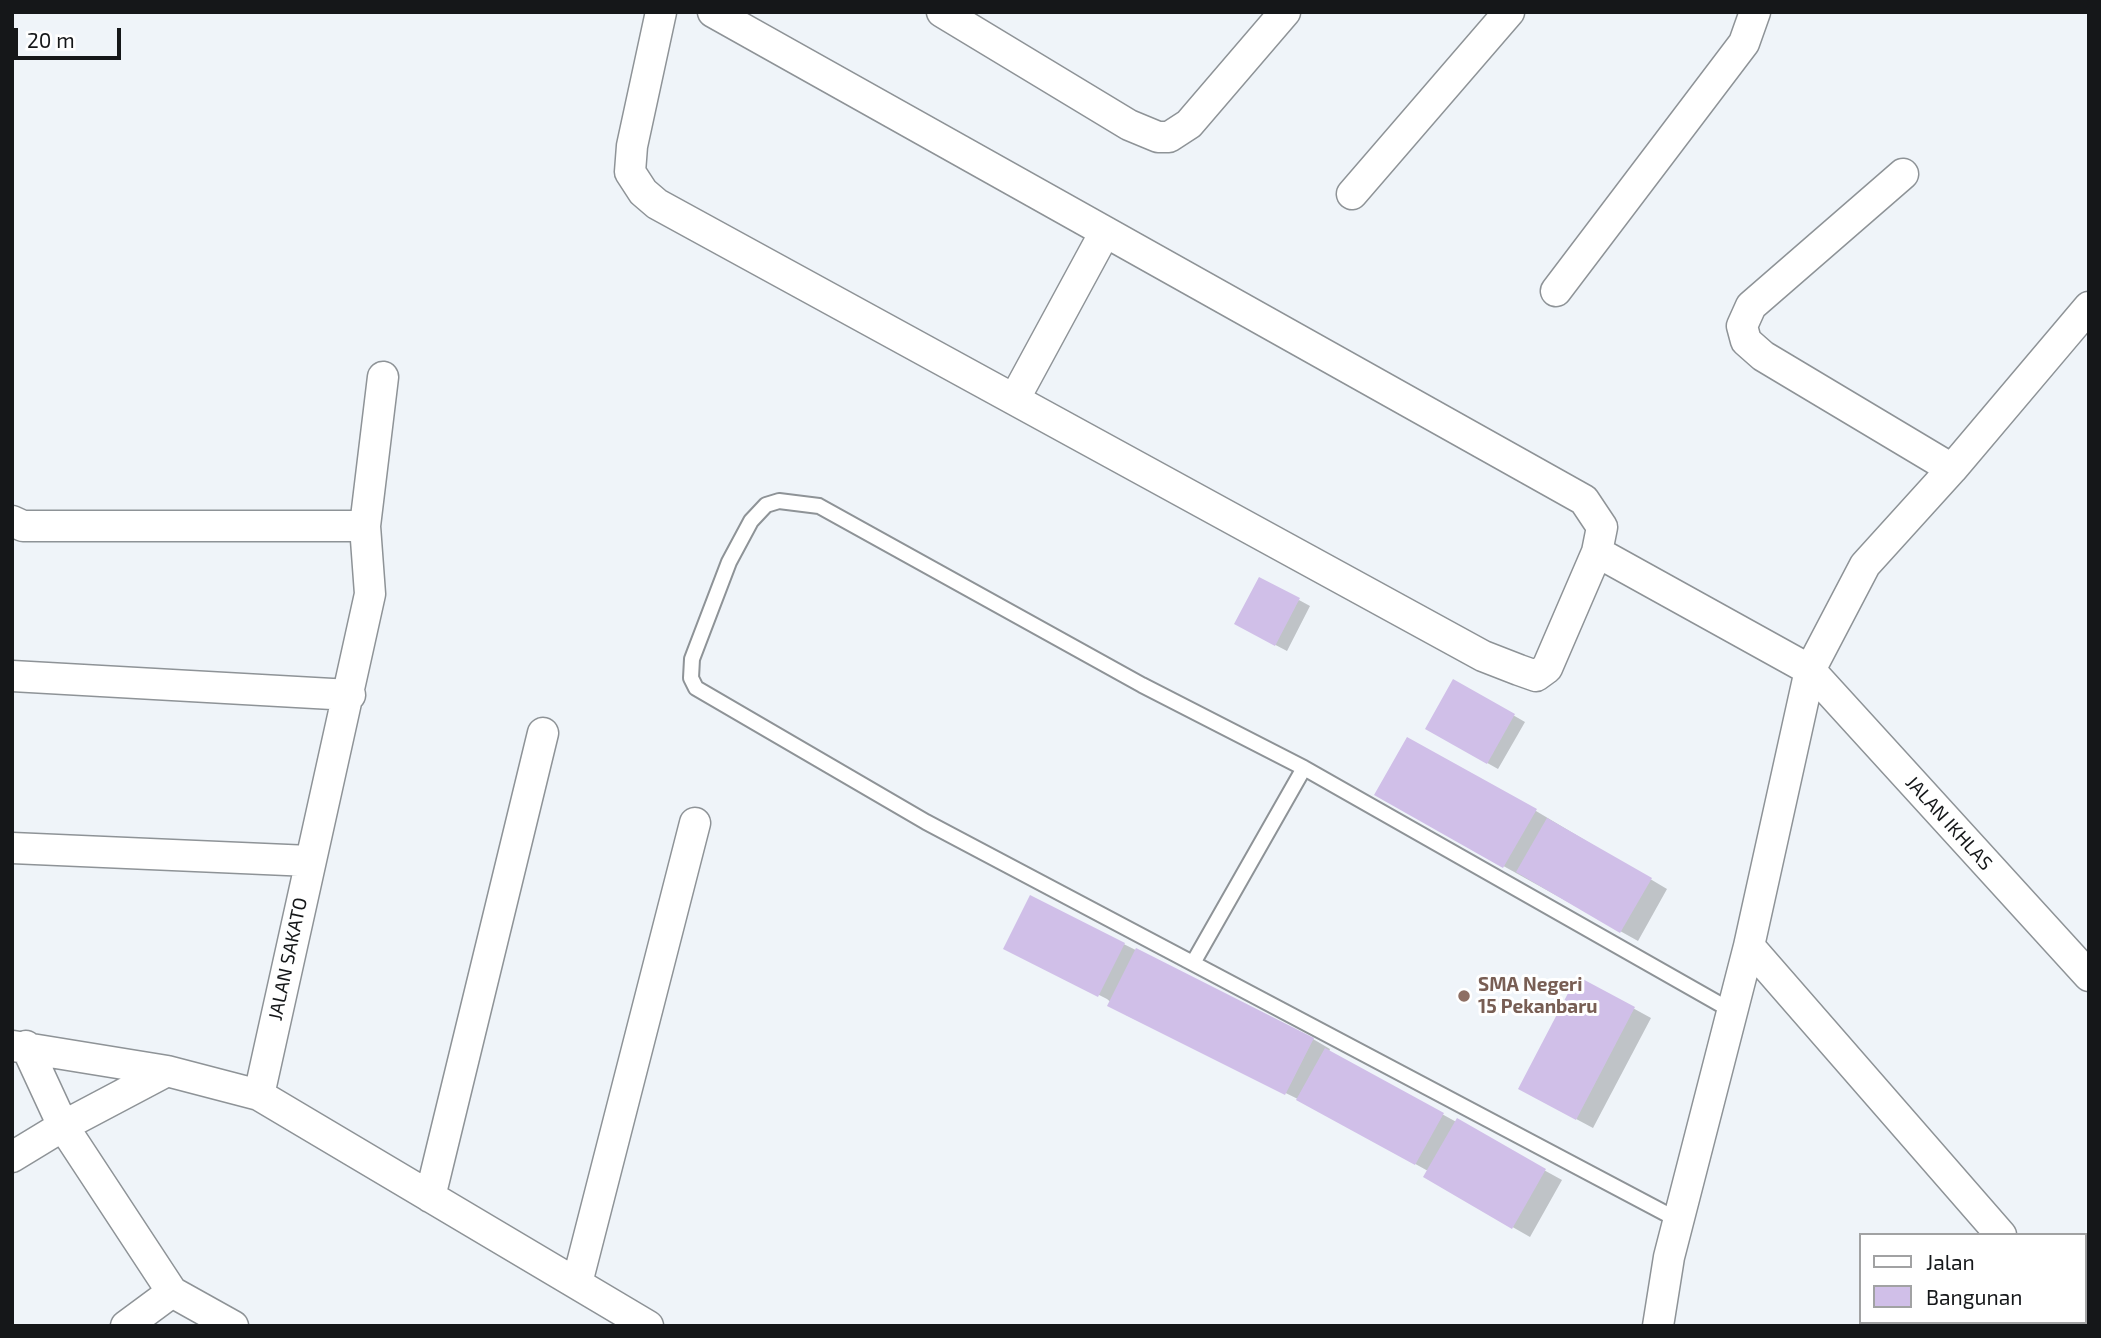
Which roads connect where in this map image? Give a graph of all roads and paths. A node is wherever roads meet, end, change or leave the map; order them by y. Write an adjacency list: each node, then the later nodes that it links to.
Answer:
1 (661, 12): 13 (street)
2 (713, 12): 9 (street)
3 (942, 12): 4 (street)
4 (1285, 12)
5 (1509, 12): 8 (street)
6 (1755, 12): 10 (street)
7 (1903, 174): 14 (street)
8 (1352, 194)
9 (1105, 232): 13 (street); 17 (street)
10 (1556, 291)
11 (2089, 307): 14 (street)
12 (383, 377): 16 (street, JALAN SAKATO)
13 (1015, 398): 17 (street)
14 (1952, 469): 18 (street)
15 (12, 521): 16 (street)
16 (365, 526): 20 (street, JALAN SAKATO)
17 (1597, 552): 18 (street, JALAN IKHLAS)
18 (1810, 670): 26 (street); 28 (street, JALAN IKHLAS)
19 (12, 676): 20 (street)
20 (349, 695): 25 (street, JALAN SAKATO)
21 (543, 733): 35 (street)
22 (1304, 768): 27 (lane); 27 (lane); 29 (lane)
23 (695, 823): 38 (street)
24 (12, 848): 25 (street)
25 (310, 861): 32 (street, JALAN SAKATO)
26 (1749, 946): 29 (street); 37 (street)
27 (1193, 963): 36 (lane)
28 (2089, 976)
29 (1732, 1011): 36 (street)
30 (19, 1046): 31 (street); 33 (street)
31 (167, 1071): 32 (street); 33 (street)
32 (259, 1095): 35 (street)
33 (63, 1126): 34 (street); 39 (street)
34 (12, 1157)
35 (430, 1197): 38 (street)
36 (1678, 1220): 43 (street)
37 (1999, 1233)
38 (577, 1283): 42 (street)
39 (172, 1292): 40 (street); 41 (street)
40 (126, 1326)
41 (233, 1326)
42 (648, 1326)
43 (1658, 1326)

